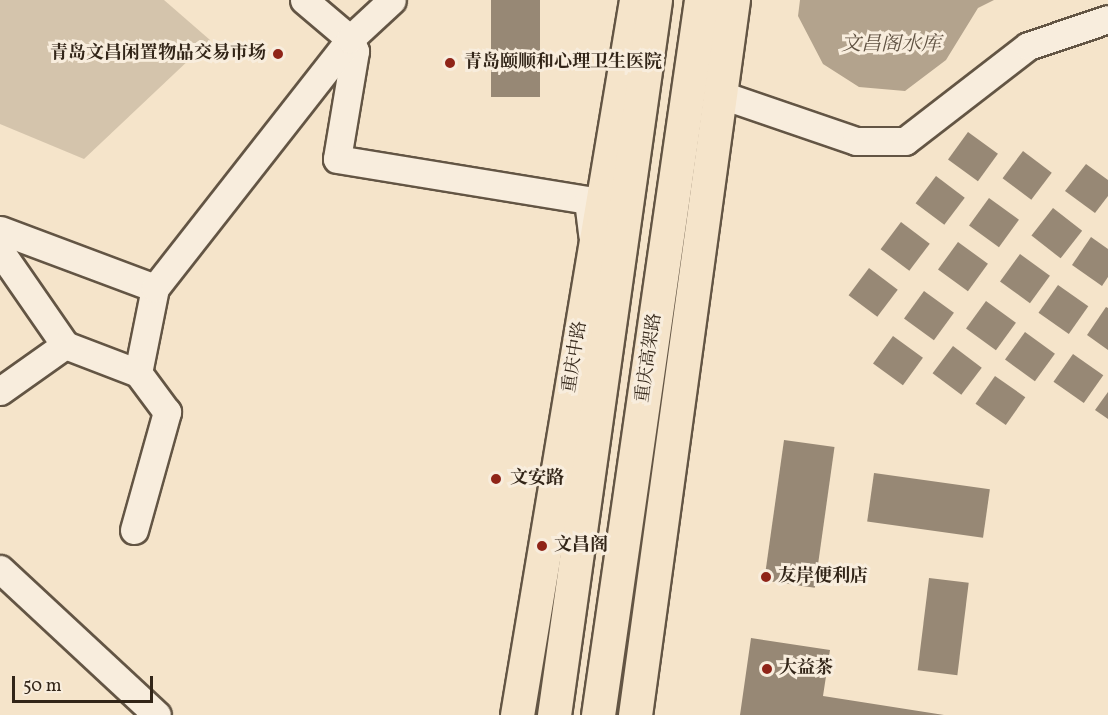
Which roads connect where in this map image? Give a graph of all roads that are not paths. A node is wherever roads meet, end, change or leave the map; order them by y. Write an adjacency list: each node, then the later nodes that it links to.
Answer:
1 (304, 0): 8 (street)
2 (392, 0): 8 (street)
3 (636, 0): 11 (main road, 重庆中路)
4 (655, 0): 14 (main road)
5 (702, 0): 15 (main road, 重庆高架路)
6 (733, 0): 9 (main road)
7 (1108, 19): 9 (street)
8 (351, 39): 11 (street); 13 (street)
9 (719, 94): 27 (main road)
10 (0, 230): 13 (street)
11 (594, 248): 22 (main road, 重庆中路)
12 (0, 251): 16 (street)
13 (155, 288): 17 (street)
14 (609, 332): 23 (main road); 24 (main road)
15 (652, 344): 25 (main road, 重庆高架路); 26 (main road)
16 (65, 345): 17 (street); 18 (street)
17 (138, 373): 19 (street)
18 (0, 391)
19 (134, 530)
20 (0, 569): 21 (street)
21 (157, 715)
22 (517, 715)
23 (531, 715)
24 (554, 715)
25 (598, 715)
26 (616, 715)
27 (634, 715)

